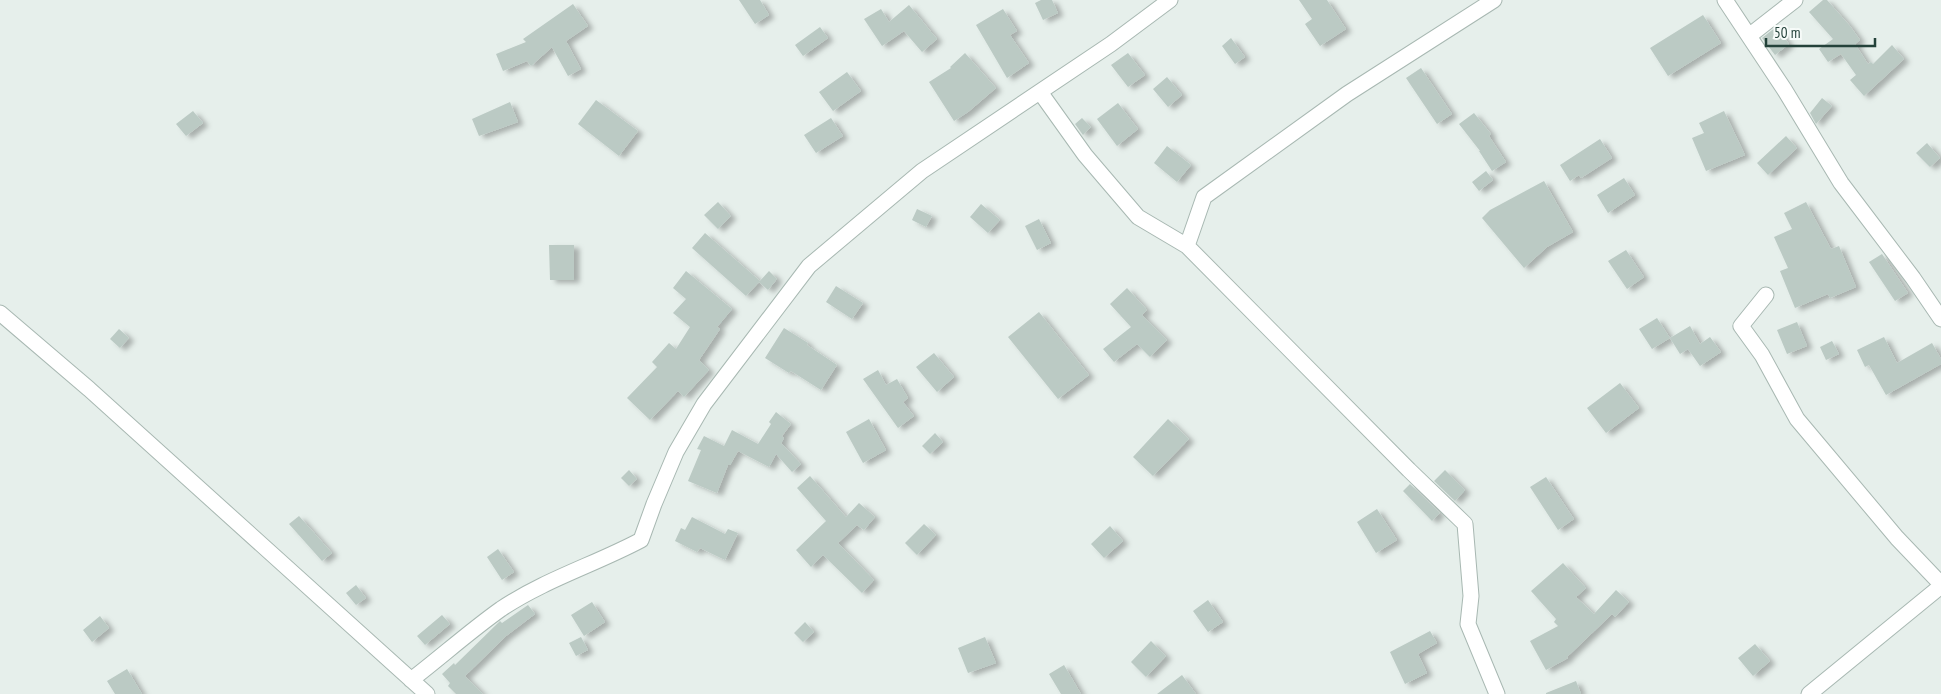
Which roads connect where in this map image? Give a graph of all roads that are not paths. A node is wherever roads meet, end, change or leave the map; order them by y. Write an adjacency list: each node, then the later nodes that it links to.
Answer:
1 (1170, 0): 6 (street)
2 (1494, 0): 7 (street)
3 (1725, 0): 5 (street)
4 (1795, 0): 5 (street)
5 (1749, 36): 10 (street)
6 (1040, 92): 7 (street); 12 (street)
7 (1186, 246): 14 (street)
8 (1766, 295): 11 (street)
9 (0, 313): 12 (street)
10 (1941, 319)
11 (1941, 585): 15 (street)
12 (412, 680): 13 (street)
13 (427, 694)
14 (1496, 694)
15 (1809, 694)

